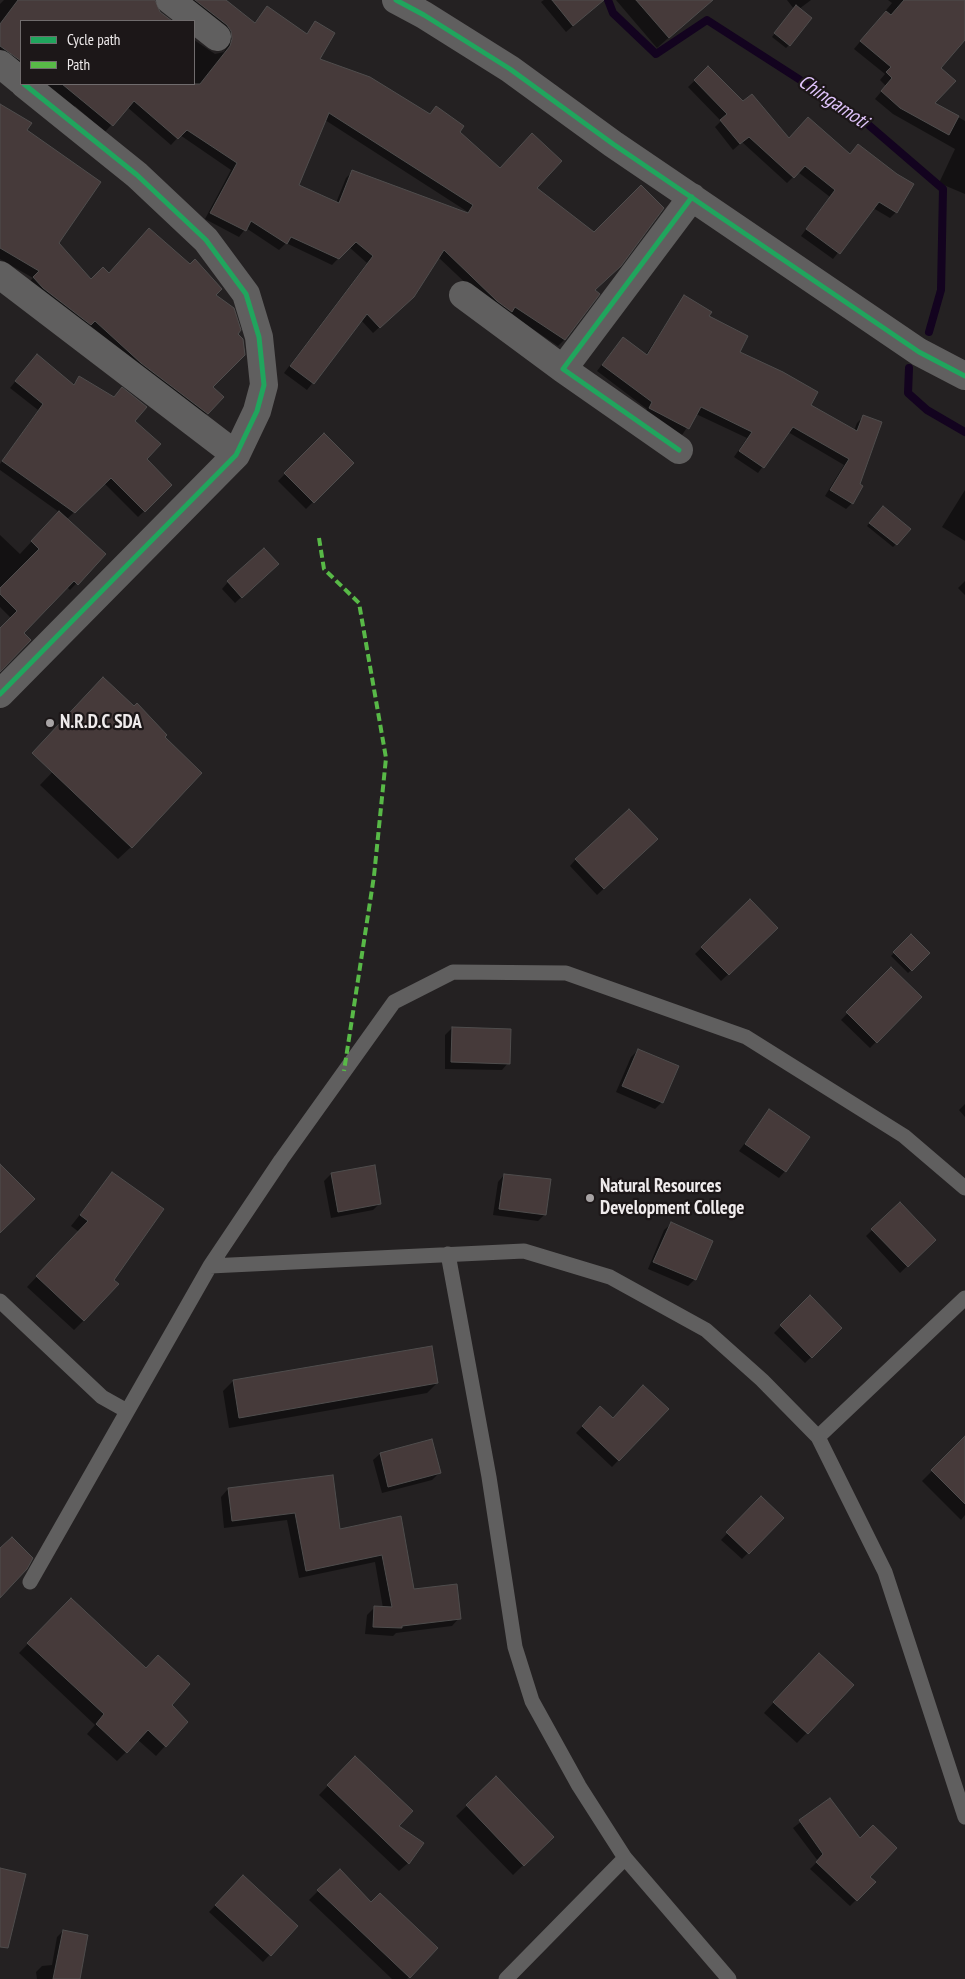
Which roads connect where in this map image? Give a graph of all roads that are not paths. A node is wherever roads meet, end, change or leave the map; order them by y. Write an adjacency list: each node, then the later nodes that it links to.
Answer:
1 (170, 0): 3 (street)
2 (396, 0): 7 (street)
3 (217, 37)
4 (0, 64): 5 (street)
5 (20, 80)
6 (25, 85): 13 (street)
7 (692, 196): 10 (street); 11 (street)
8 (0, 276): 13 (street)
9 (463, 295): 10 (street)
10 (564, 369): 12 (street)
11 (965, 376)
12 (679, 450)
13 (236, 455): 14 (street)
14 (0, 694)
15 (965, 1188): 17 (lane)
16 (448, 1254): 17 (lane); 21 (lane); 24 (lane)
17 (210, 1266): 20 (lane)
18 (965, 1298): 21 (lane)
19 (0, 1301): 20 (lane)
20 (127, 1411): 22 (lane)
21 (818, 1437): 23 (lane)
22 (30, 1582)
23 (965, 1817)
24 (625, 1858): 25 (lane); 26 (lane)
25 (506, 1979)
26 (729, 1979)

